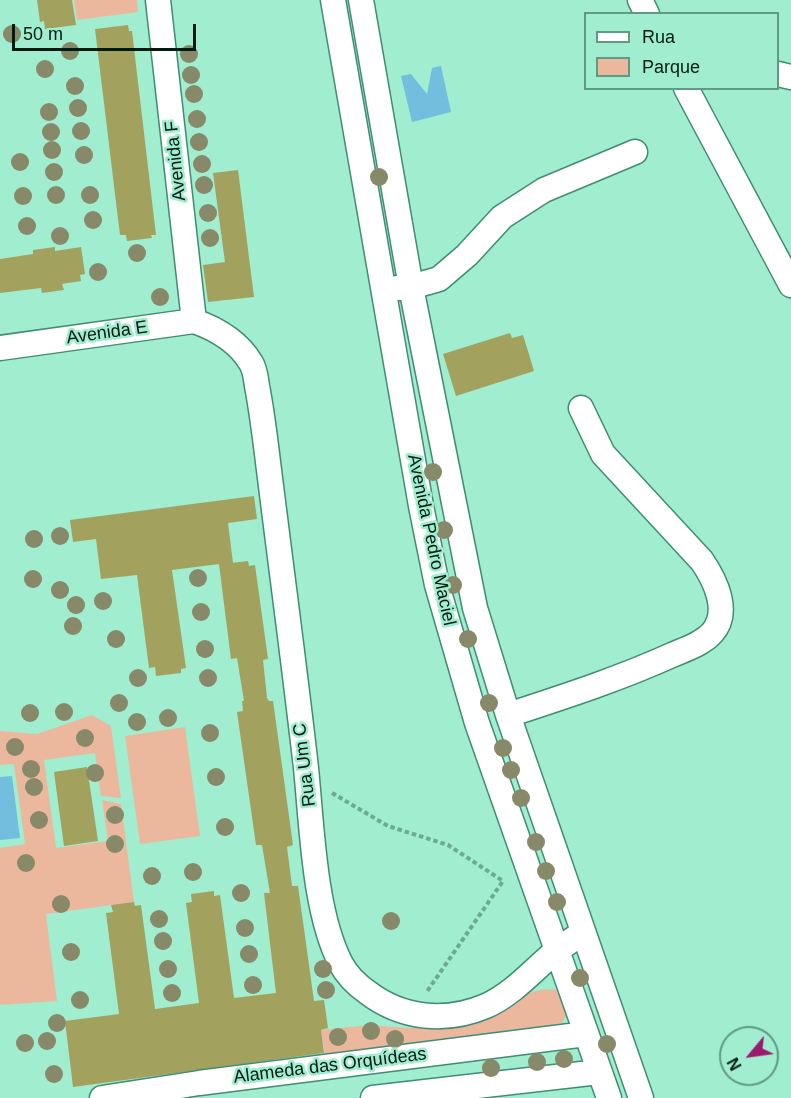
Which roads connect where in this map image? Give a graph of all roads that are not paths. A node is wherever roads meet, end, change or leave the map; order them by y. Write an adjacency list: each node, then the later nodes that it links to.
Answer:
1 (158, 0): 9 (street, Avenida F)
2 (333, 0): 8 (street, Avenida Pedro Maciel)
3 (361, 0): 7 (street, Avenida Pedro Maciel)
4 (687, 90): 6 (street)
5 (635, 152): 7 (street)
6 (791, 285)
7 (411, 287): 8 (street); 12 (street, Avenida Pedro Maciel)
8 (385, 290): 14 (street, Avenida Pedro Maciel)
9 (203, 324): 10 (street, Avenida E); 16 (street, Rua Um C)
10 (0, 348)
11 (581, 408): 12 (street)
12 (508, 715): 13 (street, Avenida Pedro Maciel)
13 (540, 809): 14 (street); 15 (street, Avenida Pedro Maciel)
14 (511, 820): 16 (street, Avenida Pedro Maciel)
15 (583, 932): 16 (street); 25 (street, Avenida Pedro Maciel)
16 (557, 951): 17 (street, Avenida Pedro Maciel)
17 (586, 1034): 18 (street, Alameda das Orquídeas); 19 (street, Avenida Pedro Maciel)
18 (462, 1050): 20 (street, Alameda das Orquídeas); 21 (street)
19 (600, 1072): 21 (street, Alameda das Orquídeas); 24 (street, Avenida Pedro Maciel)
20 (200, 1090): 22 (street, Alameda das Orquídeas)
21 (470, 1092): 23 (street, Alameda das Orquídeas)
22 (102, 1098)
23 (373, 1098)
24 (609, 1098)
25 (641, 1098)

